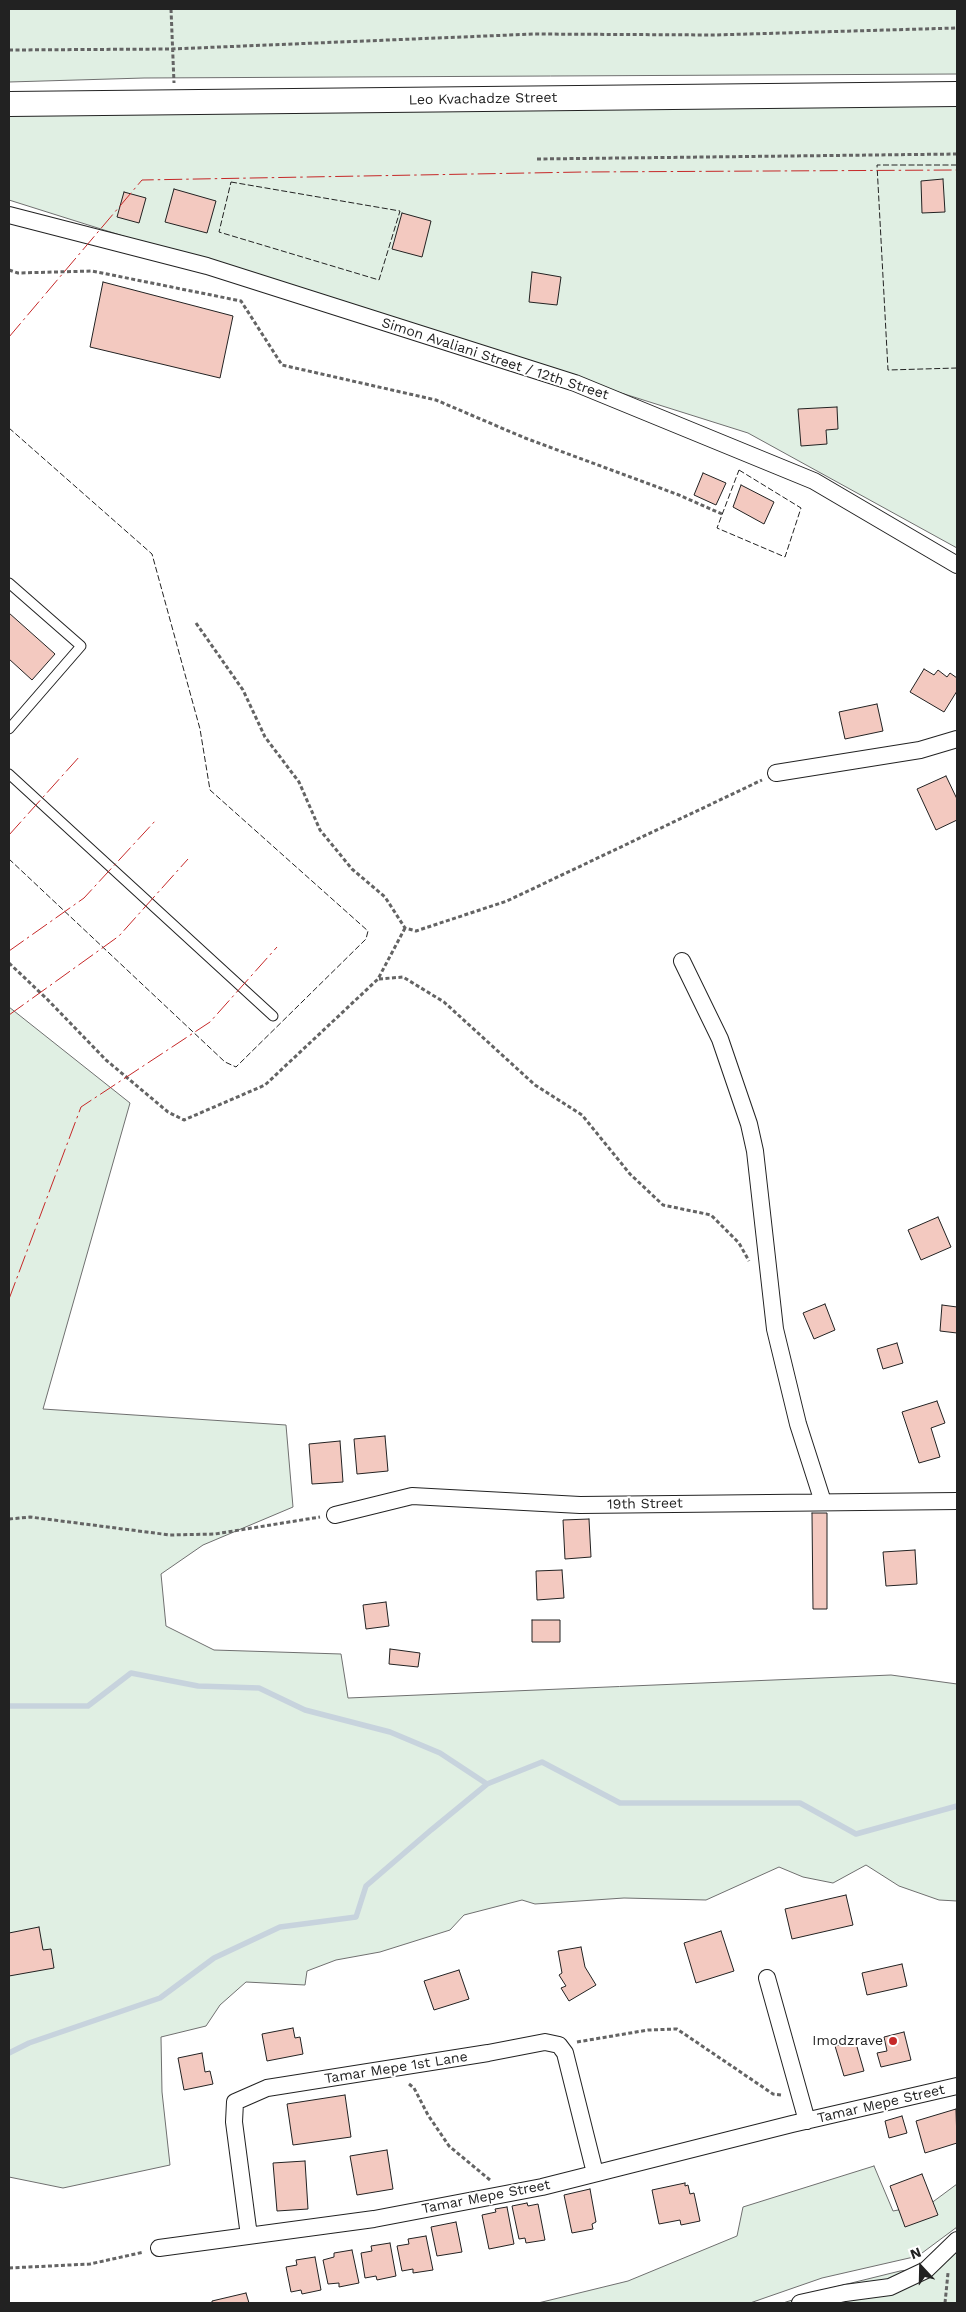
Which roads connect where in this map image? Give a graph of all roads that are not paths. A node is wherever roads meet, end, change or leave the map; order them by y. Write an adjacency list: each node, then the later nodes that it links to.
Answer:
1 (957, 94): 2 (main road, Leo Kvachadze Street)
2 (9, 104)
3 (9, 215): 4 (street, Simon Avaliani Street / 12th Street)
4 (957, 566)
5 (9, 583): 6 (lane)
6 (9, 730)
7 (957, 739): 8 (street)
8 (776, 773)
9 (9, 774): 11 (lane)
10 (682, 961): 13 (street)
11 (273, 1016)
12 (957, 1501): 13 (street, 19th Street)
13 (823, 1502): 14 (street, 19th Street)
14 (335, 1515)
15 (768, 1978): 17 (street)
16 (957, 2086): 17 (street, Tamar Mepe Street)
17 (807, 2120): 18 (street, Tamar Mepe Street)
18 (595, 2173): 19 (street, Tamar Mepe Street); 19 (street, Tamar Mepe 1st Lane)
19 (249, 2236): 21 (street, Tamar Mepe Street)
20 (957, 2240): 22 (street)
21 (159, 2248)
22 (800, 2303)

